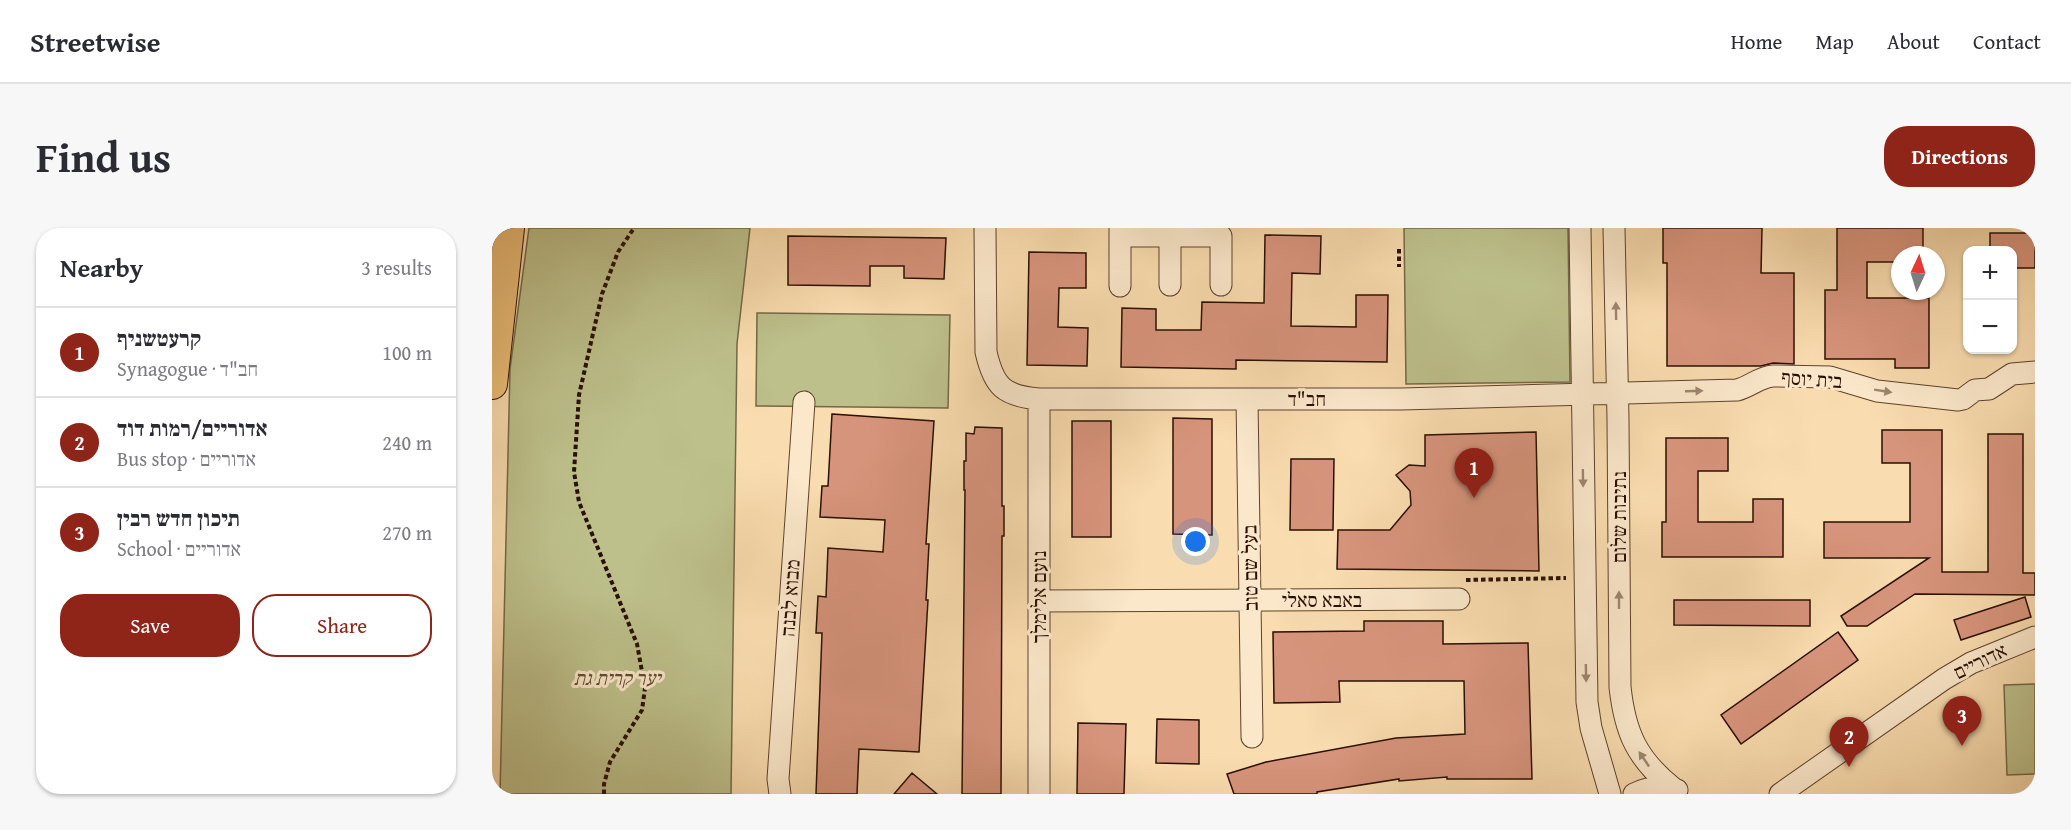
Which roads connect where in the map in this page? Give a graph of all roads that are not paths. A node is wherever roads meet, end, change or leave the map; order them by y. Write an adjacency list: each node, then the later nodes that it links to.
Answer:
1 (508, 228): 11 (highway)
2 (985, 228): 14 (street, חב"ד)
3 (1580, 228): 13 (street, נתיבות שלום)
4 (1614, 228): 12 (street, נתיבות שלום, one-way to 4)
5 (1120, 232): 6 (street); 7 (street)
6 (1170, 236): 8 (street); 9 (street)
7 (1120, 285)
8 (1170, 285)
9 (1221, 285)
10 (2035, 372): 12 (street, בית יוסף, one-way to 10)
11 (492, 384)
12 (1618, 394): 13 (street, בית יוסף); 22 (street, נתיבות שלום, one-way to 12)
13 (1582, 395): 15 (street, חב"ד); 25 (street, נתיבות שלום, one-way to 25)
14 (1049, 399): 15 (street, חב"ד); 19 (street, נועם אלימלך)
15 (1247, 399): 18 (street, בעל שם טוב)
16 (804, 402): 23 (street, מבוא לבנה)
17 (1460, 599): 18 (street, באבא סאלי)
18 (1250, 600): 19 (street, באבא סאלי); 21 (street, בעל שם טוב)
19 (1039, 602): 24 (street, נועם אלימלך)
20 (2035, 637): 27 (street, אדוריים)
21 (1252, 737)
22 (1679, 791): 26 (street)
23 (780, 794)
24 (1039, 794)
25 (1610, 794)
26 (1634, 794)
27 (1780, 794)

